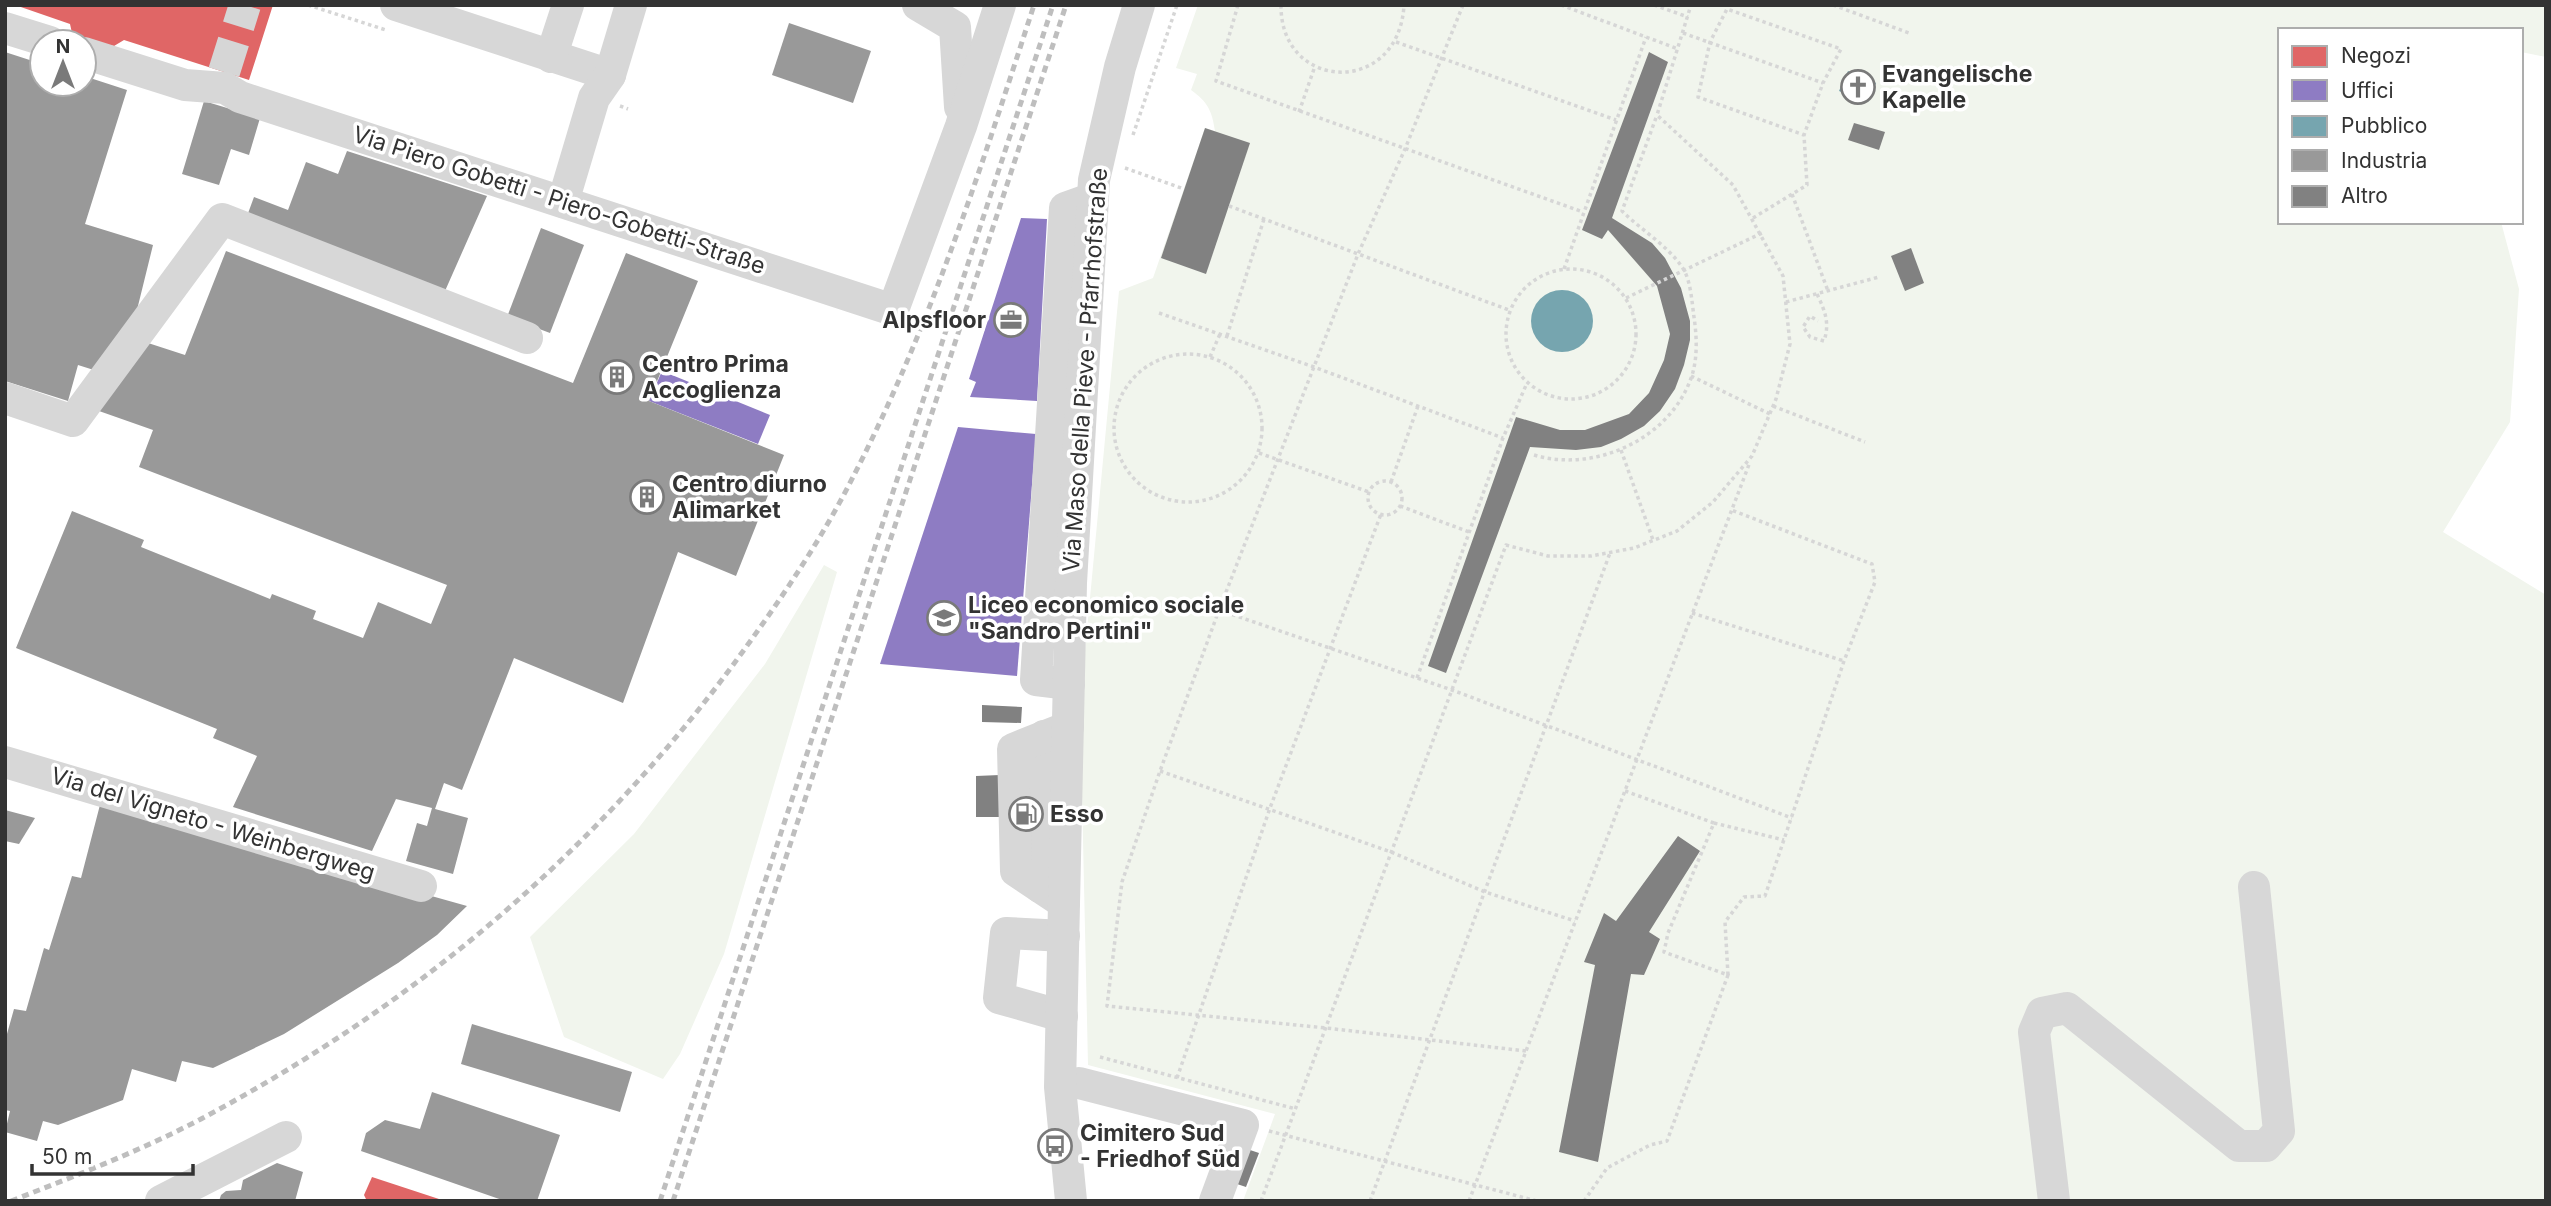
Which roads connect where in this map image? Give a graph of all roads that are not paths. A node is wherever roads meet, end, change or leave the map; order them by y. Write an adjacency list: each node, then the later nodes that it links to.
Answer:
1 (396, 5): 10 (street)
2 (568, 5): 10 (street)
3 (631, 5): 11 (street)
4 (918, 5): 12 (street)
5 (1000, 5): 12 (street)
6 (1139, 5): 16 (street, Via Maso della Pieve - Pfarrhofstraße)
7 (5, 28): 8 (street)
8 (28, 35)
9 (98, 57): 13 (street, Via Piero Gobetti - Piero-Gobetti-Straße)
10 (551, 57): 11 (street)
11 (610, 75): 13 (street)
12 (961, 126): 13 (street, Via Piero Gobetti - Piero-Gobetti-Straße)
13 (563, 202)
14 (527, 338): 15 (street)
15 (5, 397)
16 (1056, 732): 20 (street, Via Maso della Pieve - Pfarrhofstraße); 20 (street)
17 (5, 762): 18 (street, Via del Vigneto - Weinbergweg)
18 (421, 886)
19 (2254, 887): 28 (street)
20 (1052, 895): 21 (street, Via Maso della Pieve - Pfarrhofstraße)
21 (1064, 936): 22 (street, Via Maso della Pieve - Pfarrhofstraße); 22 (street)
22 (1062, 1016): 26 (street, Via Maso della Pieve - Pfarrhofstraße)
23 (1079, 1083): 27 (street)
24 (286, 1137): 25 (street)
25 (161, 1201)
26 (1071, 1201)
27 (1214, 1201)
28 (2054, 1201)

